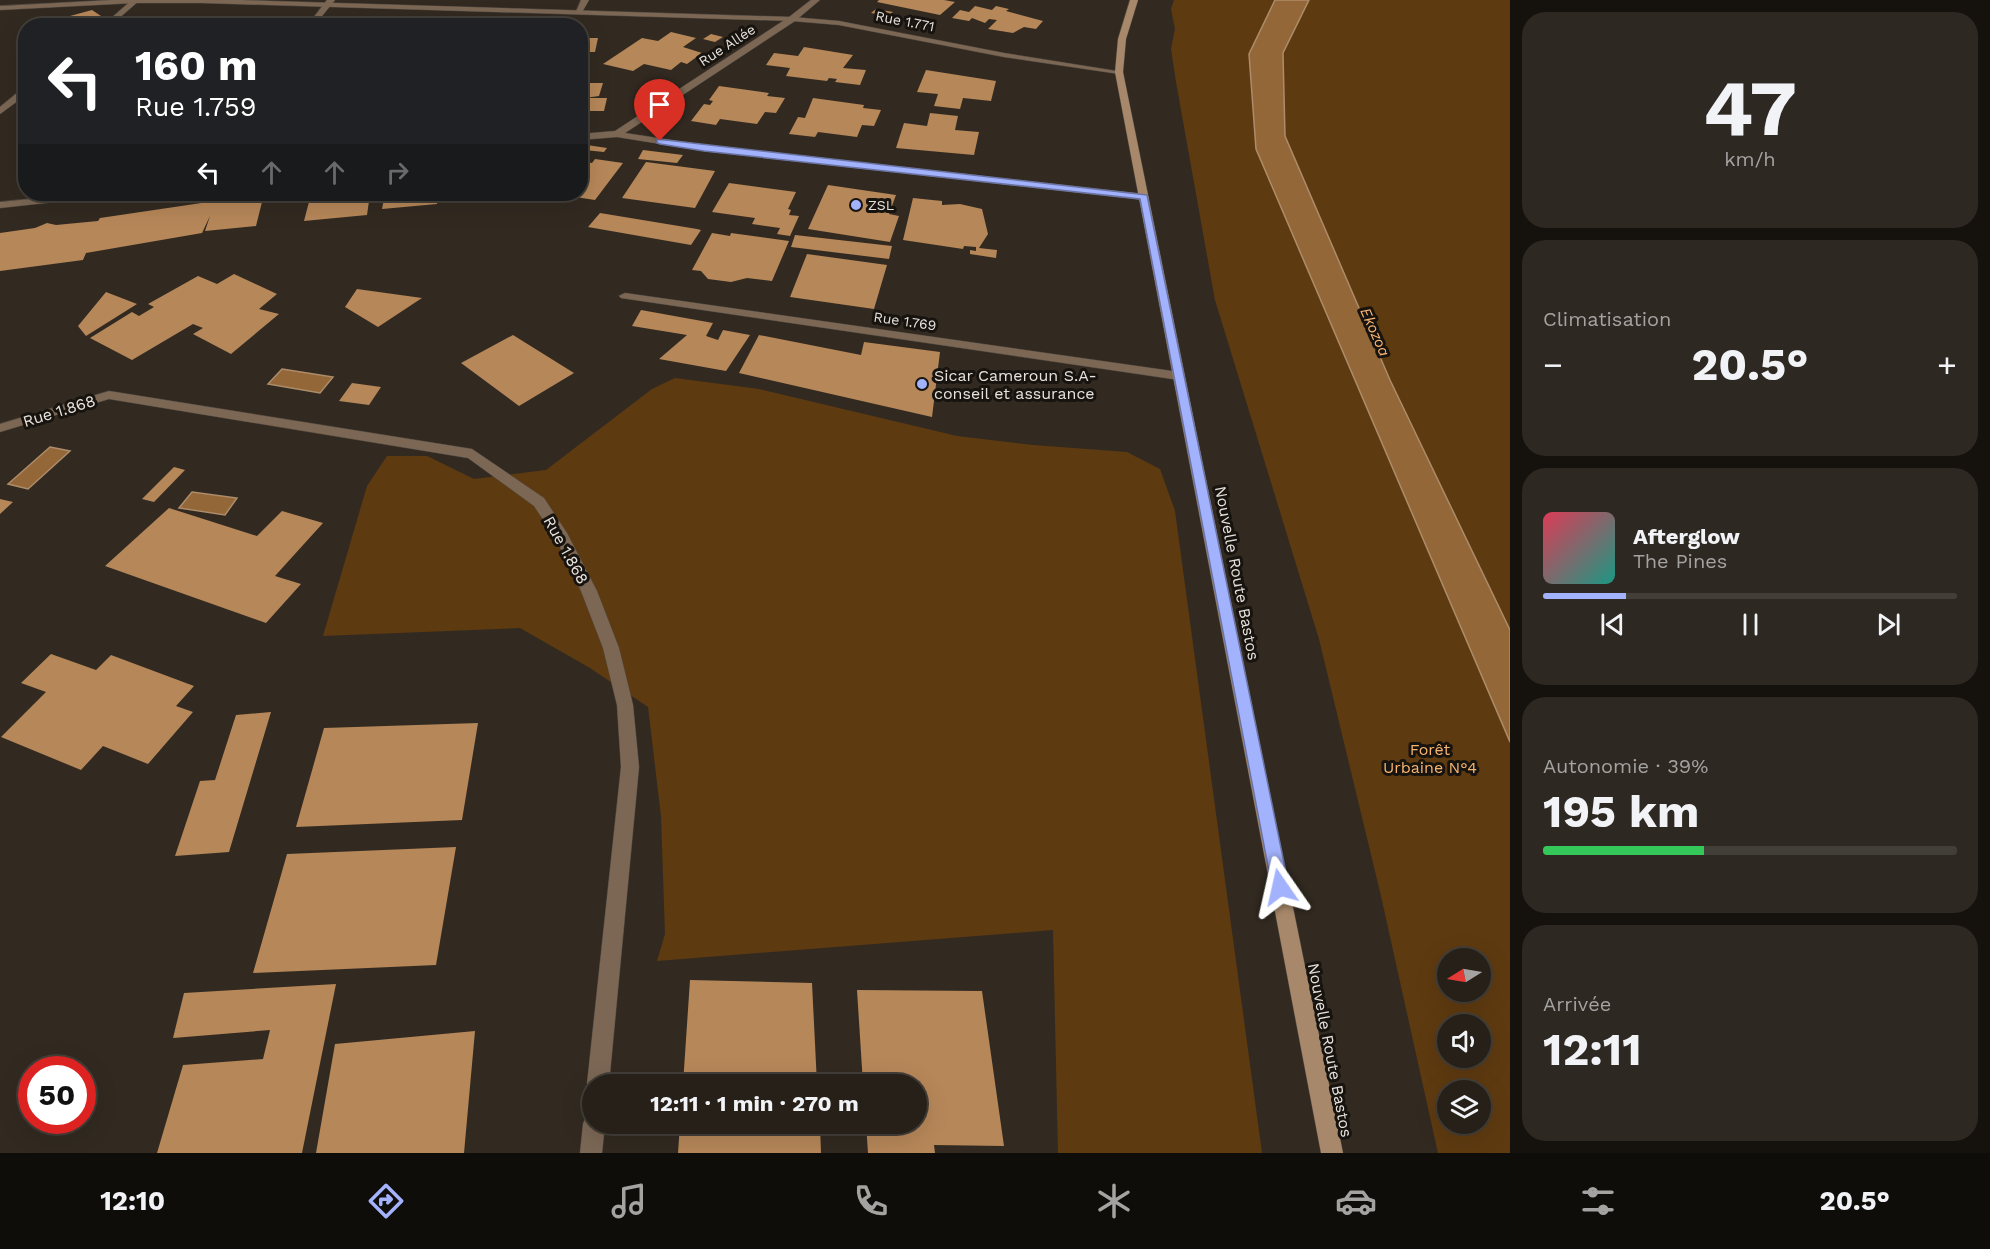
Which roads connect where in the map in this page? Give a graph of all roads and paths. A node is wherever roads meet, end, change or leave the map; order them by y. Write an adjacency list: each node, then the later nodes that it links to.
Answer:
1 (136, 0): 5 (street, Rue 1.771); 6 (street, Rue 1.771); 8 (street)
2 (585, 0): 7 (street)
3 (816, 0): 10 (street, Rue Allée)
4 (1134, 0): 11 (main road, Nouvelle Route Bastos)
5 (328, 2): 7 (street, Rue 1.771); 9 (street)
6 (0, 8)
7 (578, 12): 10 (street, Rue 1.771)
8 (115, 18)
9 (316, 18)
10 (792, 19): 11 (street, Rue 1.771); 14 (street, Rue Allée)
11 (1119, 72): 16 (main road, Nouvelle Route Bastos)
12 (18, 96): 13 (street)
13 (0, 111)
14 (617, 134): 15 (street); 16 (street)
15 (588, 136)
16 (1144, 197): 20 (main road, Nouvelle Route Bastos)
17 (42, 201): 18 (street)
18 (0, 206)
19 (625, 297): 20 (street, Rue 1.769)
20 (1179, 376): 25 (main road, Nouvelle Route Bastos)
21 (0, 428): 22 (street, Rue 1.868)
22 (599, 1074)
23 (593, 1134): 24 (street)
24 (591, 1153)
25 (1332, 1153)

